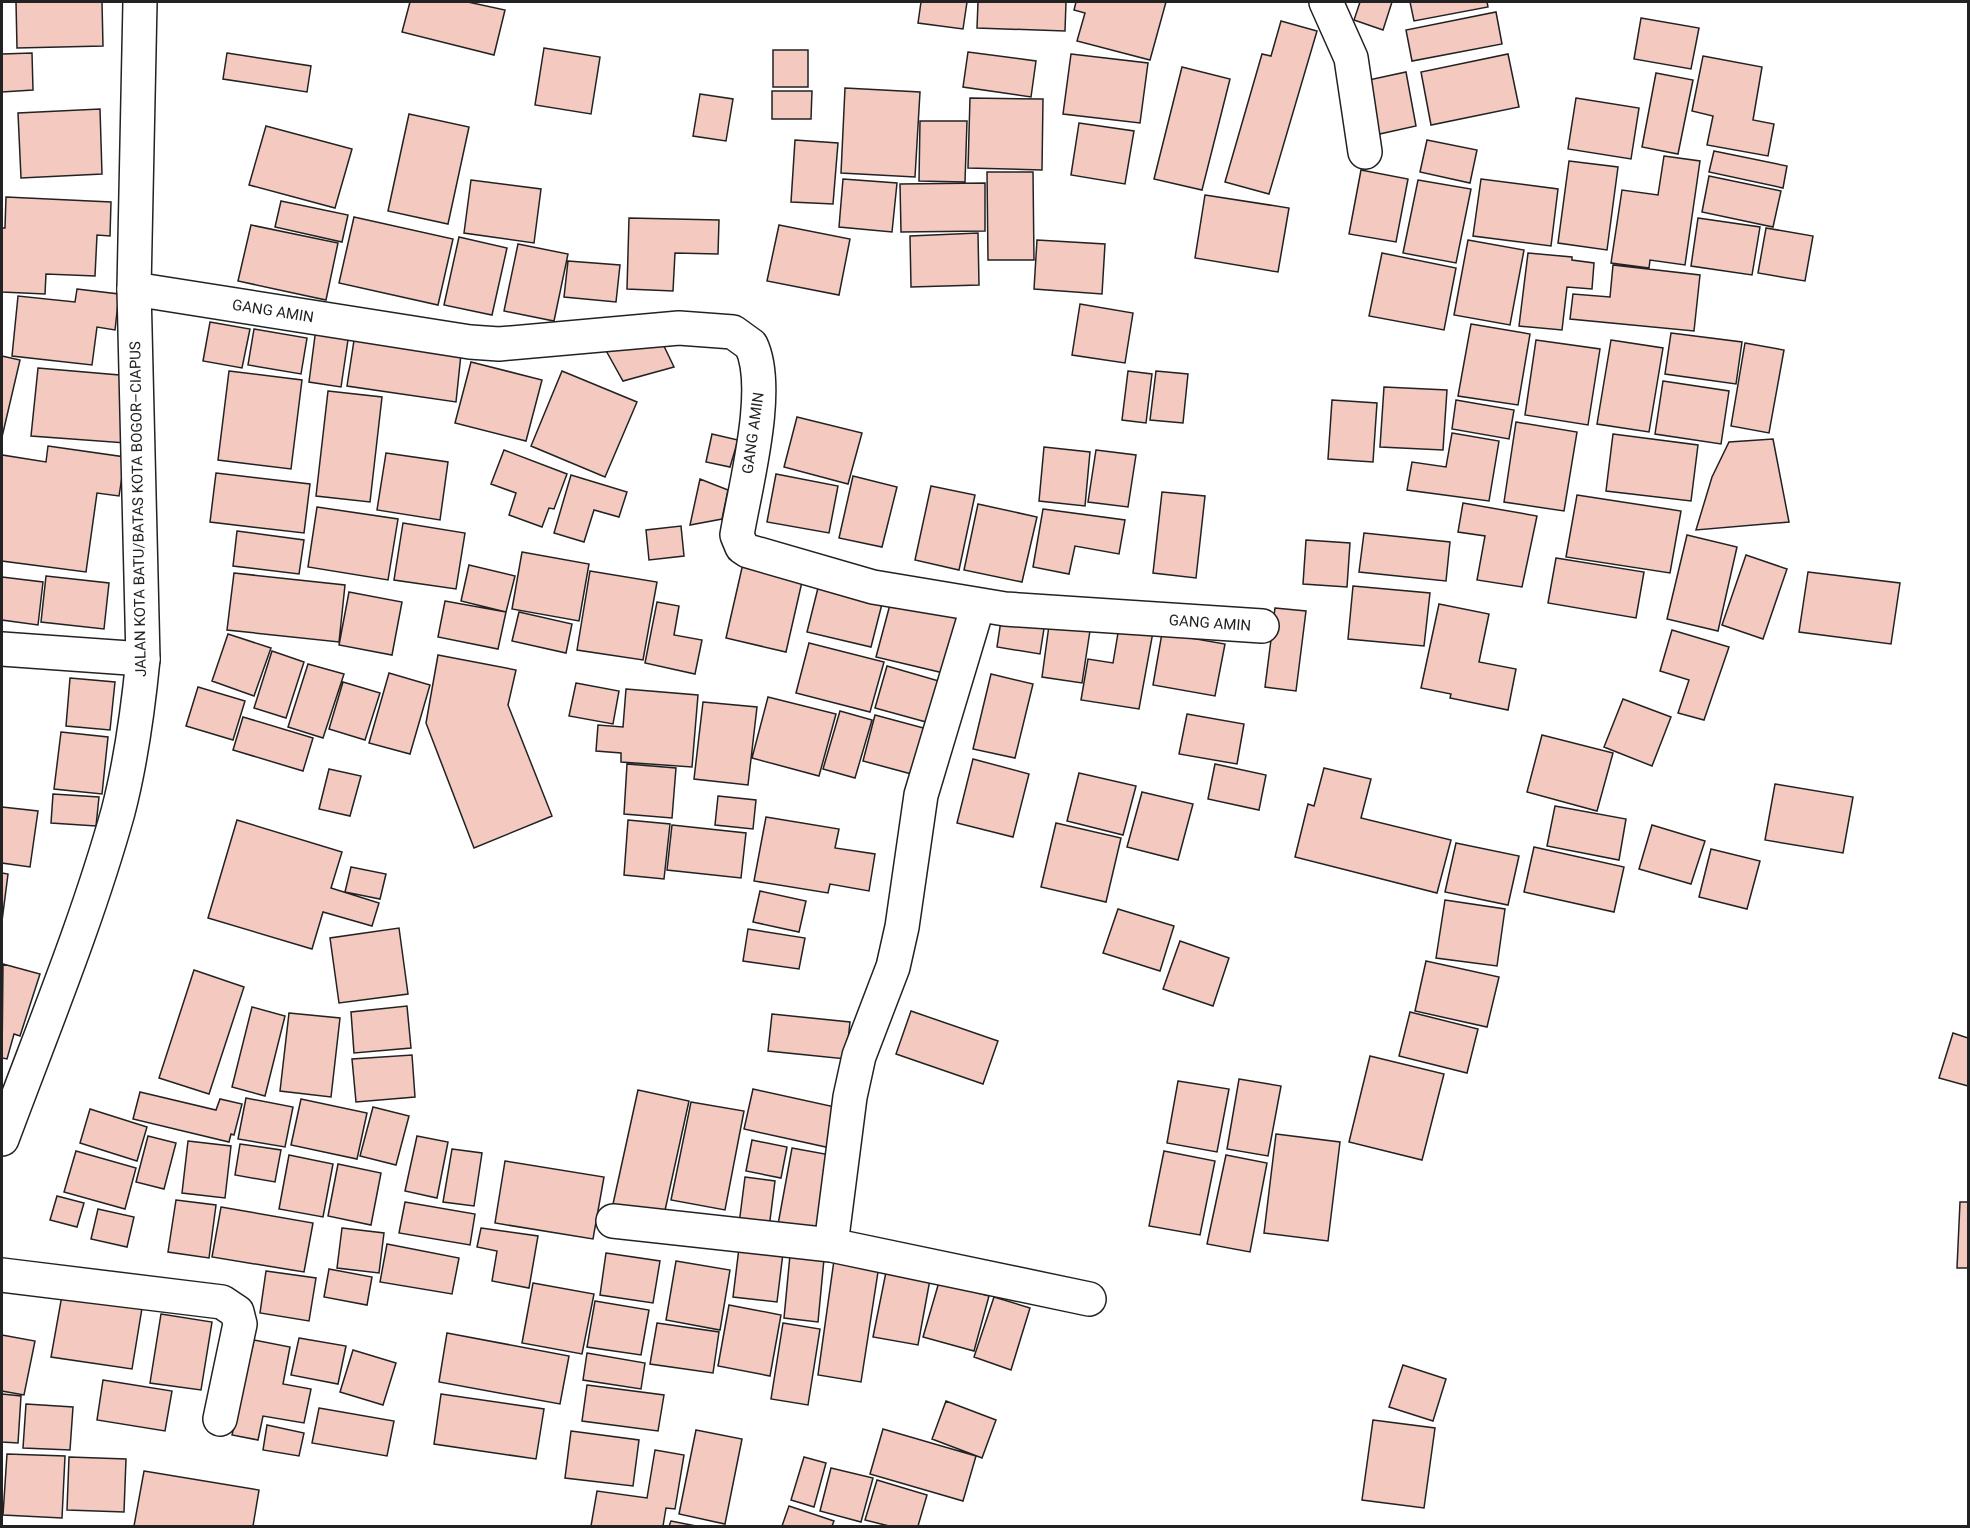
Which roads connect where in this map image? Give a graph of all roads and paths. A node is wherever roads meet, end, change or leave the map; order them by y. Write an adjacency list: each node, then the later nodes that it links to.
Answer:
1 (140, 2): 4 (street, JALAN KOTA BATU/BATAS KOTA BOGOR–CIAPUS)
2 (1326, 2): 3 (street)
3 (1365, 152)
4 (134, 289): 5 (street, GANG AMIN); 8 (street, JALAN KOTA BATU/BATAS KOTA BOGOR–CIAPUS)
5 (978, 605): 6 (street, GANG AMIN); 11 (street)
6 (1262, 626)
7 (2, 649): 8 (street)
8 (143, 659): 9 (street, JALAN KOTA BATU/BATAS KOTA BOGOR–CIAPUS)
9 (2, 1139)
10 (613, 1221): 11 (street)
11 (831, 1245): 13 (street)
12 (2, 1275): 14 (street)
13 (1089, 1299)
14 (220, 1419)

